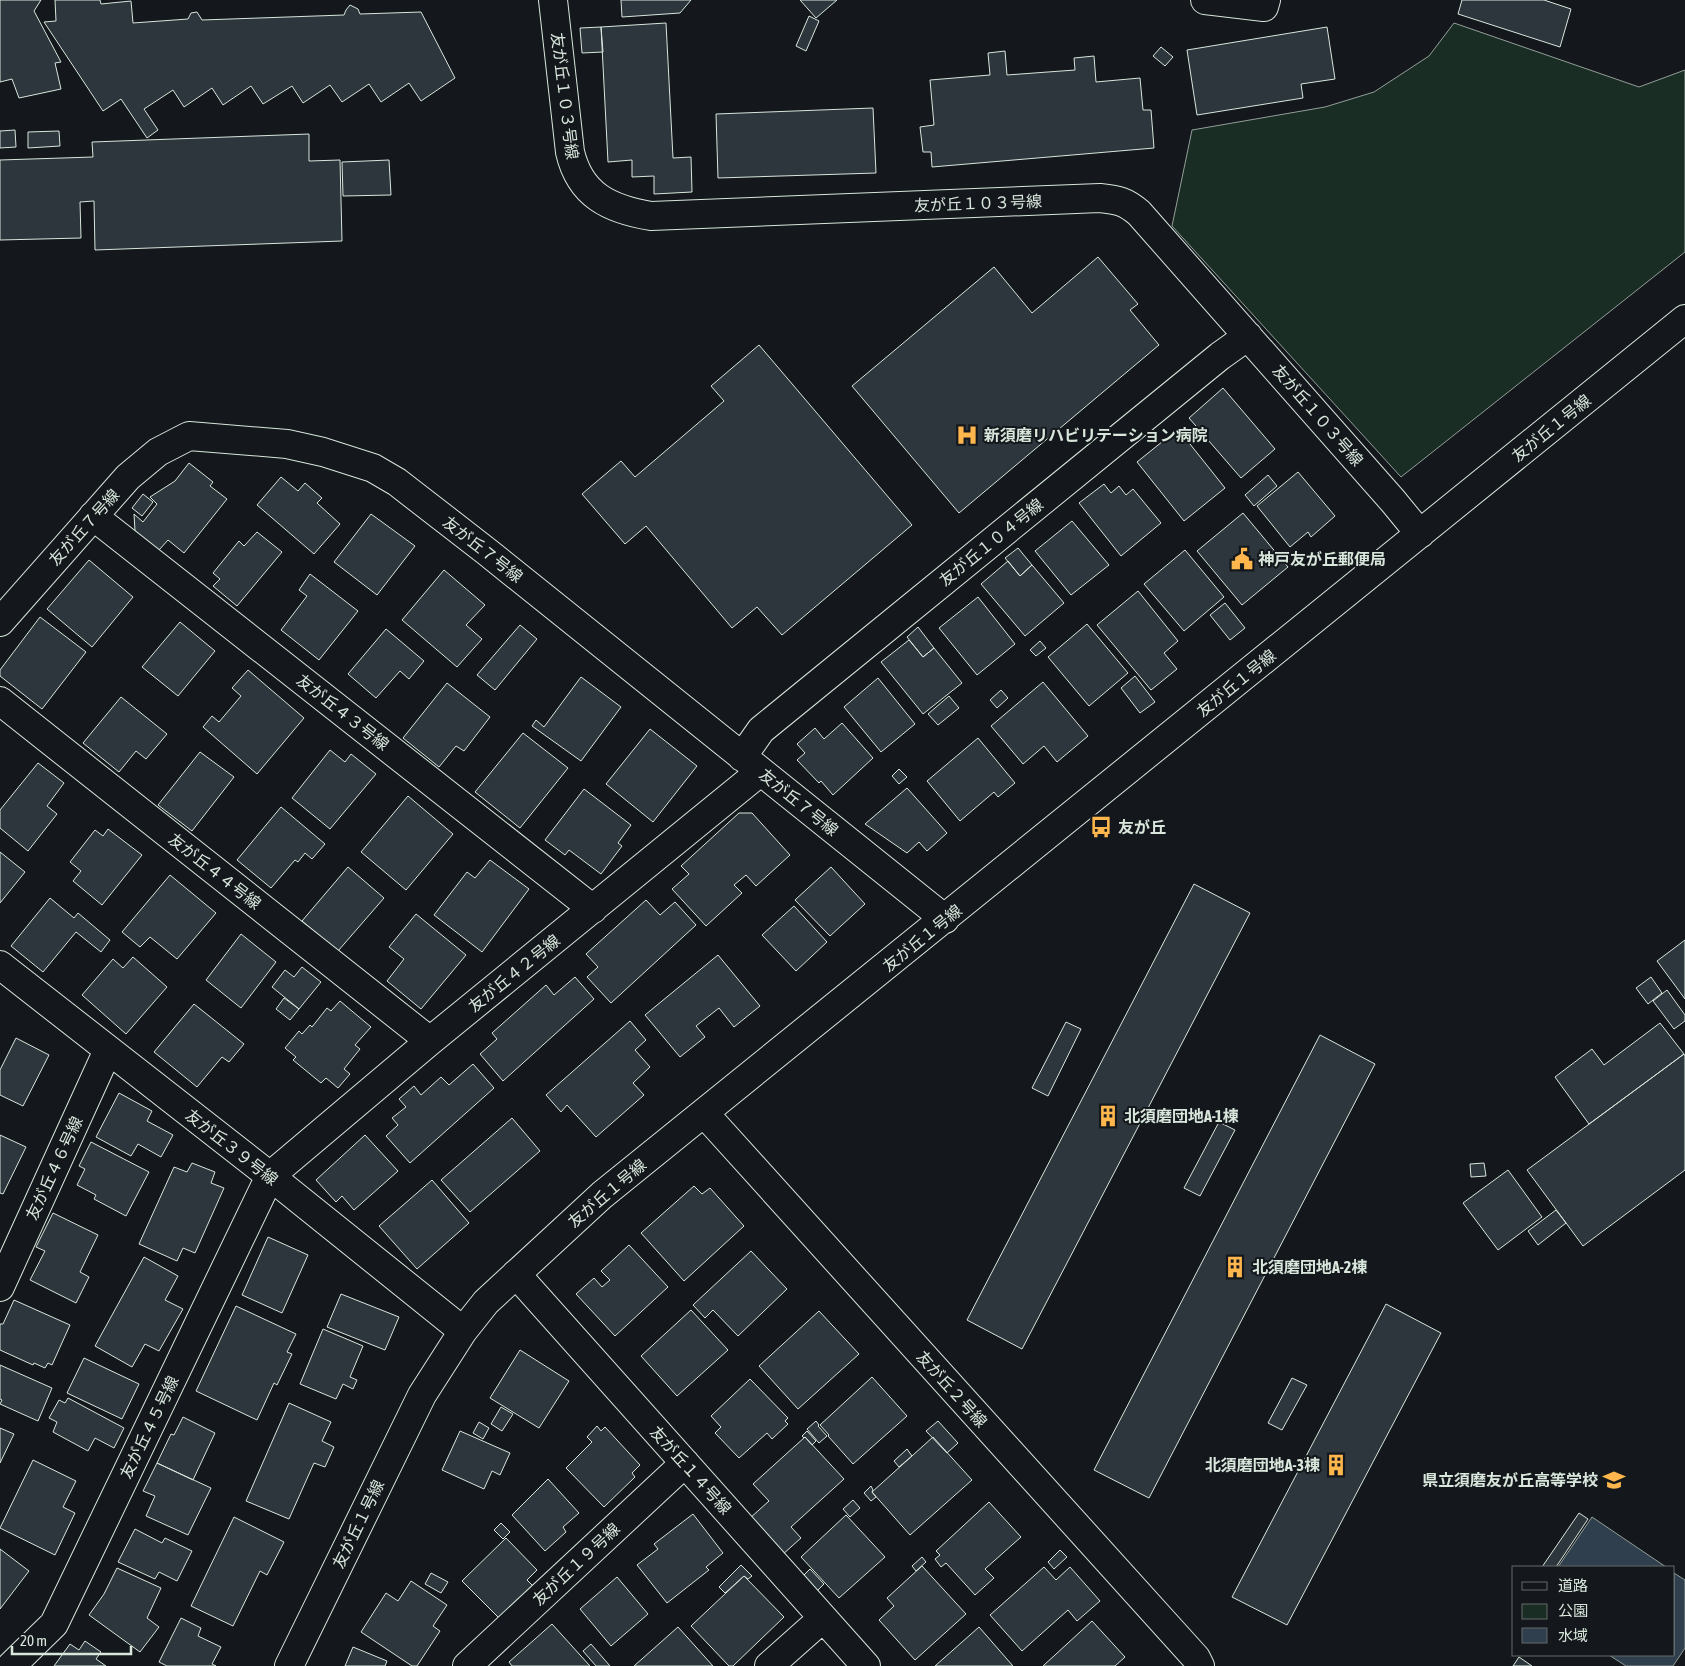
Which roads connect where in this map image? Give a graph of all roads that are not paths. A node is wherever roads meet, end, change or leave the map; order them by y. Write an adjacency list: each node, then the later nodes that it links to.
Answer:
1 (553, 0): 5 (street, 友が丘１０３号線)
2 (1205, 0): 3 (street)
3 (1266, 0)
4 (1685, 319): 7 (street, 友が丘１号線)
5 (1248, 336): 7 (street, 友が丘１０３号線); 10 (street, 友が丘１０４号線)
6 (93, 516): 8 (street, 友が丘７号線); 10 (street, 友が丘７号線); 11 (street, 友が丘４３号線)
7 (1420, 534): 12 (street, 友が丘１号線)
8 (0, 622)
9 (0, 702): 14 (street, 友が丘４４号線)
10 (751, 764): 11 (street, 友が丘４２号線); 12 (street, 友が丘７号線)
11 (593, 909): 14 (street, 友が丘４２号線)
12 (945, 919): 16 (street, 友が丘１号線)
13 (0, 965): 15 (street, 友が丘３９号線)
14 (430, 1041): 17 (street, 友が丘４２号線)
15 (108, 1050): 17 (street, 友が丘３９号線); 19 (street, 友が丘４６号線)
16 (704, 1113): 18 (street, 友が丘１号線); 28 (street, 友が丘２号線)
17 (270, 1176): 20 (street, 友が丘３９号線); 23 (street, 友が丘４５号線)
18 (516, 1274): 20 (street, 友が丘１号線); 21 (street, 友が丘１４号線)
19 (0, 1286)
20 (463, 1331): 24 (street, 友が丘１号線)
21 (684, 1463): 22 (street, 友が丘１４号線); 25 (street, 友が丘１９号線)
22 (824, 1618): 26 (street); 27 (street, 友が丘１４号線)
23 (11, 1666)
24 (289, 1666)
25 (467, 1666)
26 (769, 1666)
27 (866, 1666)
28 (1200, 1666)

